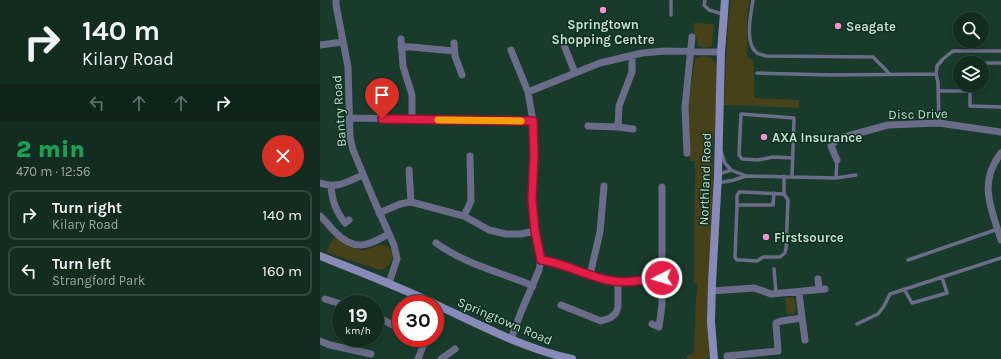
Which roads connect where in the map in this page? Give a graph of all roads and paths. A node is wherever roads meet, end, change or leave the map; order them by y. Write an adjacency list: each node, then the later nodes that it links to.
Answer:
1 (336, 0): 10 (street, Bantry Road)
2 (671, 0): 7 (lane)
3 (705, 0): 6 (lane)
4 (725, 0): 6 (main road, Northland Road)
5 (753, 0): 24 (lane)
6 (724, 14): 17 (main road, Northland Road)
7 (671, 15)
8 (692, 37): 15 (street)
9 (401, 39): 12 (street)
10 (343, 42): 11 (street); 31 (street, Bantry Road)
11 (320, 45)
12 (401, 47): 21 (street); 32 (street)
13 (511, 50): 28 (street)
14 (563, 50): 22 (street)
15 (691, 51): 17 (street); 18 (street); 41 (street)
16 (1001, 51): 25 (lane)
17 (721, 52): 39 (main road, Northland Road)
18 (632, 56): 22 (street); 36 (street)
19 (989, 63): 20 (lane)
20 (1001, 63)
21 (467, 67)
22 (575, 73): 28 (street)
23 (757, 73): 24 (lane)
24 (889, 74): 25 (lane)
25 (936, 74): 26 (lane)
26 (938, 91): 27 (lane); 34 (lane)
27 (953, 91)
28 (528, 92): 33 (street)
29 (970, 92): 30 (lane)
30 (1001, 107)
31 (350, 118): 32 (street); 47 (street, Bantry Road)
32 (412, 120): 33 (street)
33 (533, 121): 68 (street)
34 (939, 123): 38 (street, Disc Drive); 44 (street, Disc Drive)
35 (588, 126): 36 (street)
36 (618, 127): 37 (street)
37 (633, 129)
38 (1001, 132)
39 (718, 143): 46 (lane); 48 (main road, Northland Road)
40 (1001, 153): 67 (street)
41 (687, 154)
42 (470, 156): 65 (street)
43 (793, 158): 43 (lane); 52 (lane)
44 (837, 160): 53 (lane)
45 (409, 170): 61 (street)
46 (731, 170): 48 (lane); 50 (lane)
47 (363, 175): 56 (street); 63 (street, Bantry Road)
48 (718, 175): 55 (main road, Northland Road)
49 (856, 175): 53 (lane)
50 (746, 176): 51 (lane); 55 (lane)
51 (784, 176): 52 (lane); 60 (lane)
52 (792, 176): 53 (lane)
53 (836, 178)
54 (320, 183): 56 (street)
55 (717, 184): 85 (main road, Northland Road)
56 (331, 186): 66 (street)
57 (604, 186): 77 (street)
58 (662, 187): 79 (street)
59 (774, 193): 60 (lane); 62 (lane); 62 (lane)
60 (784, 194): 62 (lane)
61 (411, 202): 63 (street); 65 (street)
62 (737, 205)
63 (379, 213): 69 (street, Bantry Road)
64 (320, 216): 69 (street)
65 (464, 216): 68 (street)
66 (349, 220)
67 (998, 229): 70 (street); 75 (lane)
68 (535, 231): 74 (street)
69 (389, 234): 82 (street, Bantry Road)
70 (1001, 240)
71 (436, 244): 83 (street)
72 (320, 256): 82 (main road, Springtown Road)
73 (1001, 258): 78 (lane)
74 (541, 260): 77 (street); 83 (street)
75 (908, 260)
76 (774, 269): 87 (lane)
77 (590, 275): 81 (street)
78 (942, 277): 84 (lane); 84 (lane)
79 (662, 278): 81 (street); 94 (street)
80 (818, 279): 86 (street)
81 (618, 281): 91 (street)
82 (389, 283): 88 (main road, Springtown Road)
83 (533, 286): 96 (street)
84 (904, 289): 95 (lane)
85 (712, 291): 87 (street); 106 (main road, Northland Road)
86 (799, 292): 87 (street); 93 (street)
87 (776, 293)
88 (416, 295)
89 (325, 299): 90 (street)
90 (332, 301)
91 (562, 305)
92 (444, 308): 96 (main road, Springtown Road)
93 (802, 318): 97 (street); 102 (street)
94 (652, 324)
95 (857, 324)
96 (511, 339): 105 (main road, Springtown Road)
97 (805, 340)
98 (320, 341): 101 (street)
99 (422, 347): 103 (street)
100 (455, 349): 104 (street)
101 (371, 354)
102 (727, 356)
103 (418, 359)
104 (441, 359)
105 (572, 359)
106 (714, 359)

